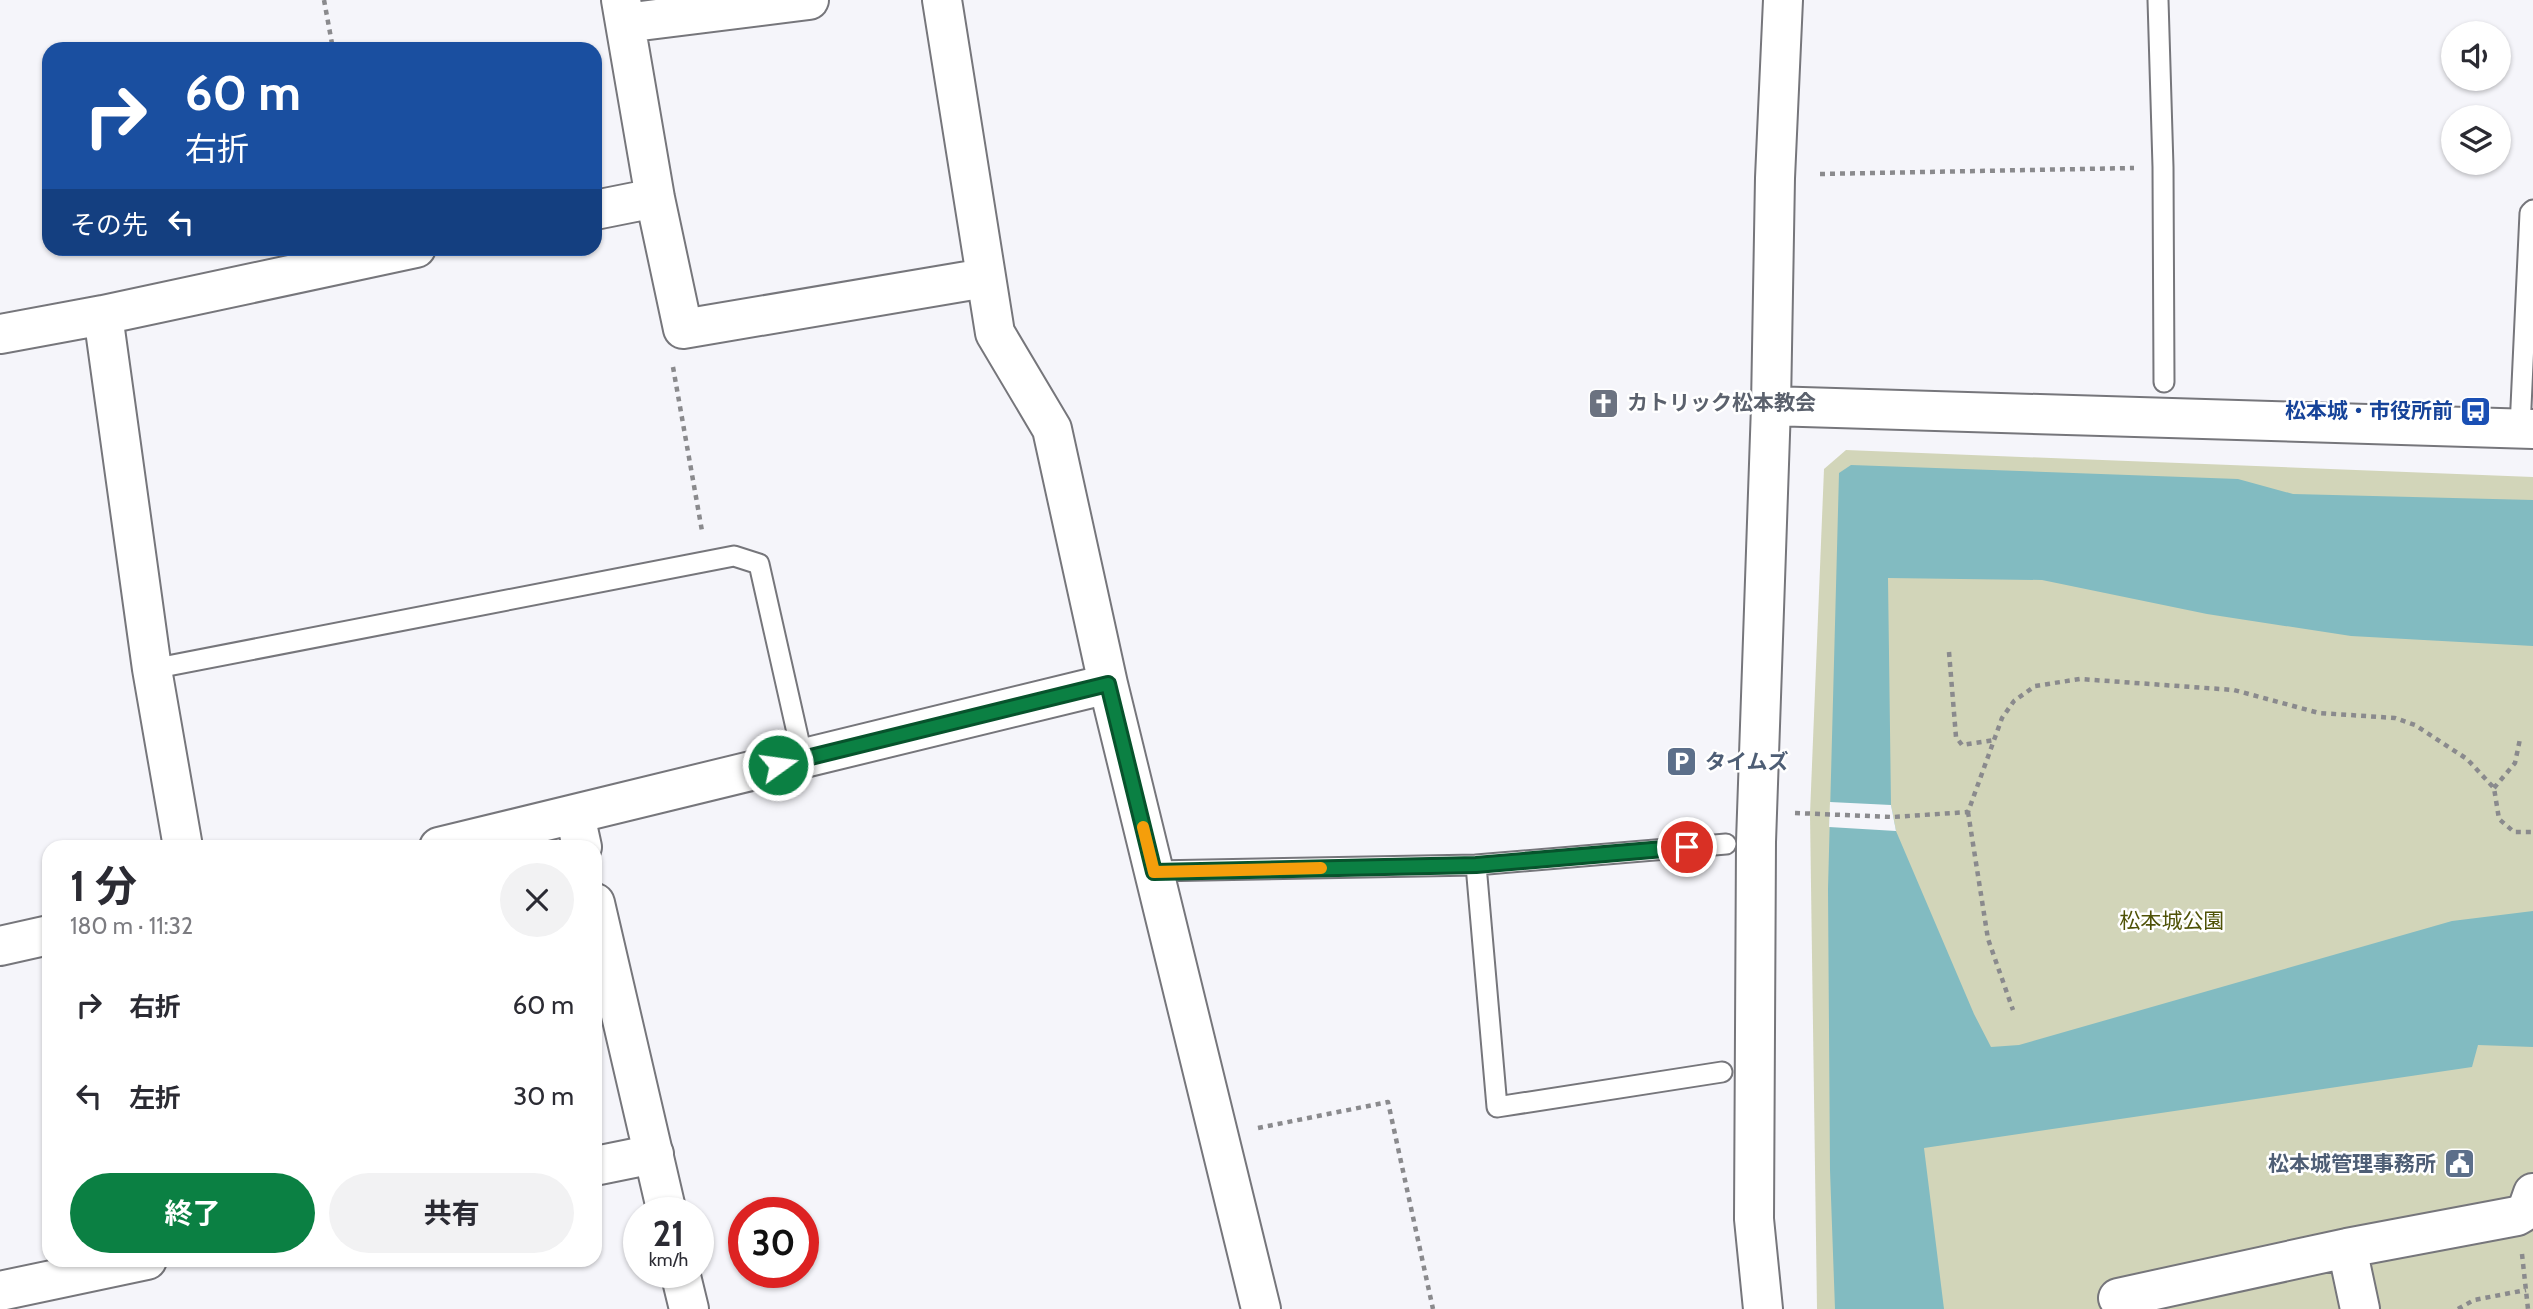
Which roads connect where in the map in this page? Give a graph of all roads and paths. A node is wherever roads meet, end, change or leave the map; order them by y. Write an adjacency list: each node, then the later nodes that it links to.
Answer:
1 (324, 0): 7 (path)
2 (809, 0): 6 (street)
3 (943, 0): 14 (street)
4 (1783, 0): 19 (street)
5 (2158, 0): 8 (lane)
6 (623, 11): 10 (street)
7 (332, 42)
8 (2163, 167): 9 (path); 18 (lane)
9 (1820, 174)
10 (656, 198): 11 (street); 16 (street)
11 (602, 209)
12 (2533, 210): 20 (lane)
13 (379, 256): 15 (street)
14 (985, 278): 16 (street); 24 (street)
15 (103, 315): 17 (street); 23 (street)
16 (683, 329): 21 (path)
17 (0, 334)
18 (2164, 382)
19 (1771, 406): 20 (street); 57 (street)
20 (2527, 429)
21 (707, 560): 23 (lane); 27 (lane)
22 (1949, 652): 26 (path)
23 (152, 669): 33 (street)
24 (1108, 684): 27 (street); 37 (street)
25 (2520, 739): 28 (path)
26 (1994, 740): 28 (path); 29 (path)
27 (803, 759): 31 (street)
28 (2494, 788): 32 (path)
29 (1968, 812): 30 (path); 41 (path)
30 (1794, 813)
31 (578, 831): 34 (street)
32 (2533, 832)
33 (182, 840)
34 (500, 840)
35 (1726, 844): 36 (lane)
36 (1476, 865): 37 (lane); 42 (lane)
37 (1154, 872): 43 (street)
38 (602, 933): 44 (street)
39 (42, 937): 40 (street)
40 (0, 946)
41 (2012, 1010)
42 (1722, 1072)
43 (1220, 1135): 55 (street); 56 (path)
44 (654, 1154): 45 (street); 46 (street)
45 (602, 1165)
46 (663, 1197)
47 (2525, 1204): 48 (street); 51 (path)
48 (2347, 1248): 53 (street); 58 (street)
49 (114, 1267): 52 (street)
50 (684, 1288): 54 (street)
51 (2526, 1290): 59 (path); 60 (path)
52 (0, 1291)
53 (2118, 1298)
54 (689, 1309)
55 (1261, 1309)
56 (1433, 1309)
57 (1763, 1309)
58 (2360, 1309)
59 (2458, 1309)
60 (2528, 1309)

